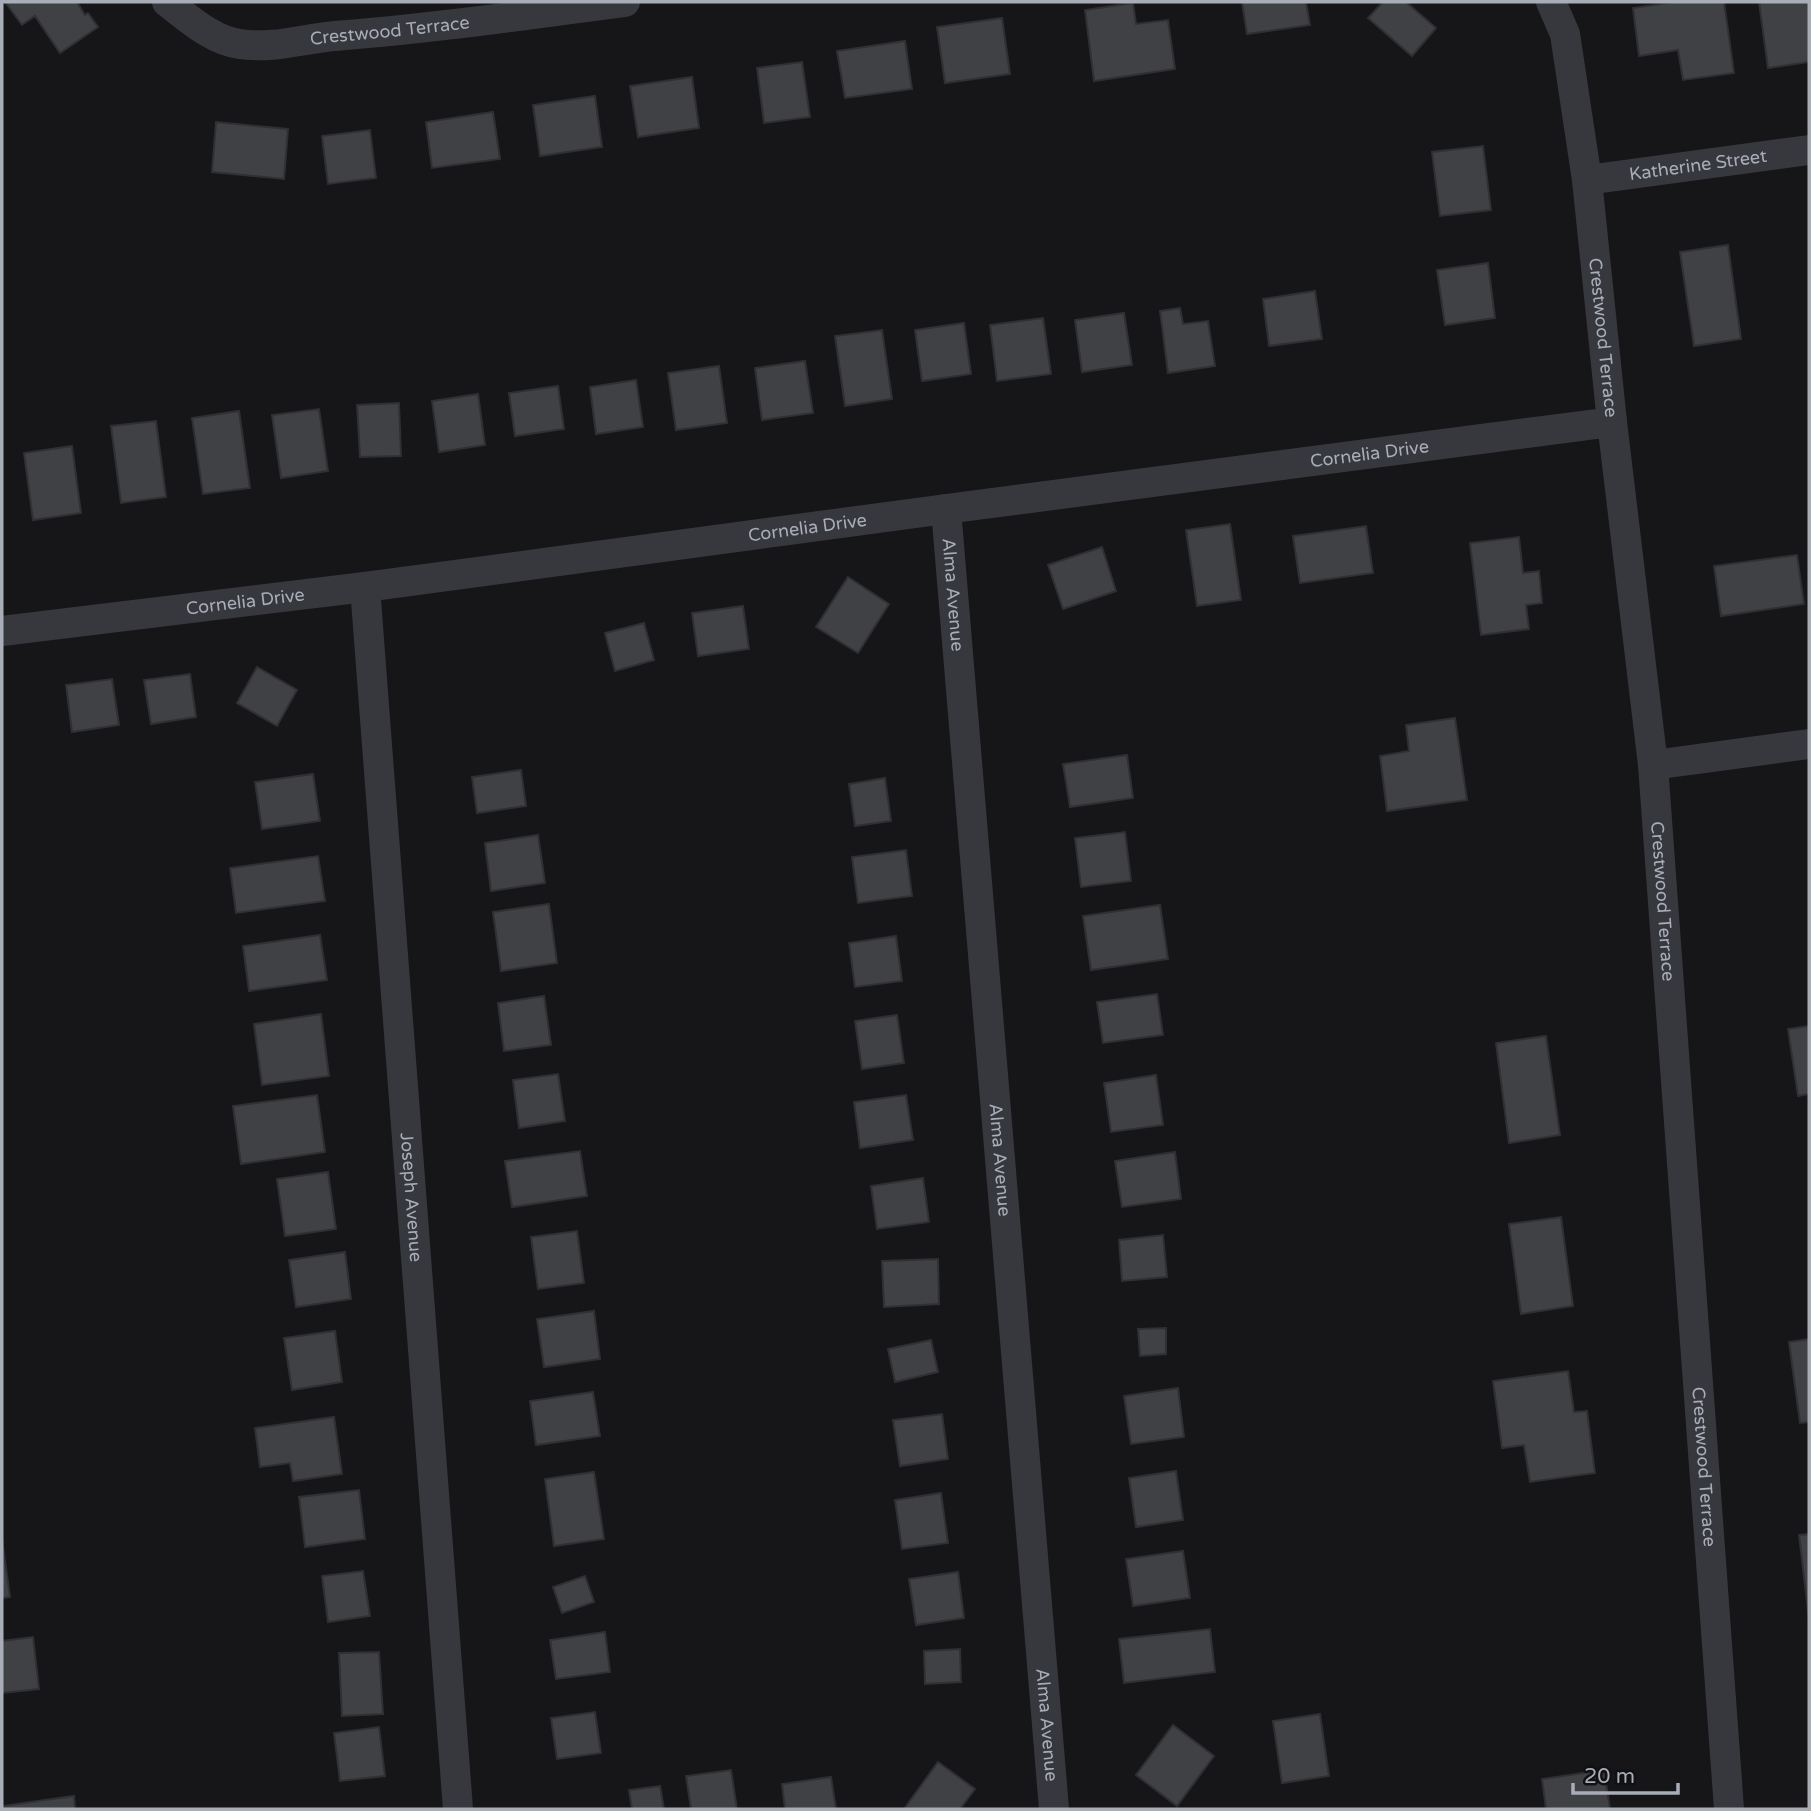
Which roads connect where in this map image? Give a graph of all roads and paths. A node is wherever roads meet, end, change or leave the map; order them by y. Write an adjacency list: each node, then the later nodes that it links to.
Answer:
1 (167, 2): 2 (street, Crestwood Terrace)
2 (625, 2)
3 (1551, 2): 5 (street, Crestwood Terrace)
4 (1809, 150): 5 (street, Katherine Street)
5 (1587, 180): 6 (street, Crestwood Terrace)
6 (1612, 422): 7 (street, Cornelia Drive); 11 (street, Crestwood Terrace)
7 (946, 509): 8 (street, Cornelia Drive); 13 (street, Alma Avenue)
8 (365, 587): 9 (street, Cornelia Drive); 12 (street, Joseph Avenue)
9 (2, 631)
10 (1809, 744): 11 (street)
11 (1653, 765): 14 (street, Crestwood Terrace)
12 (458, 1809)
13 (1054, 1809)
14 (1729, 1809)

